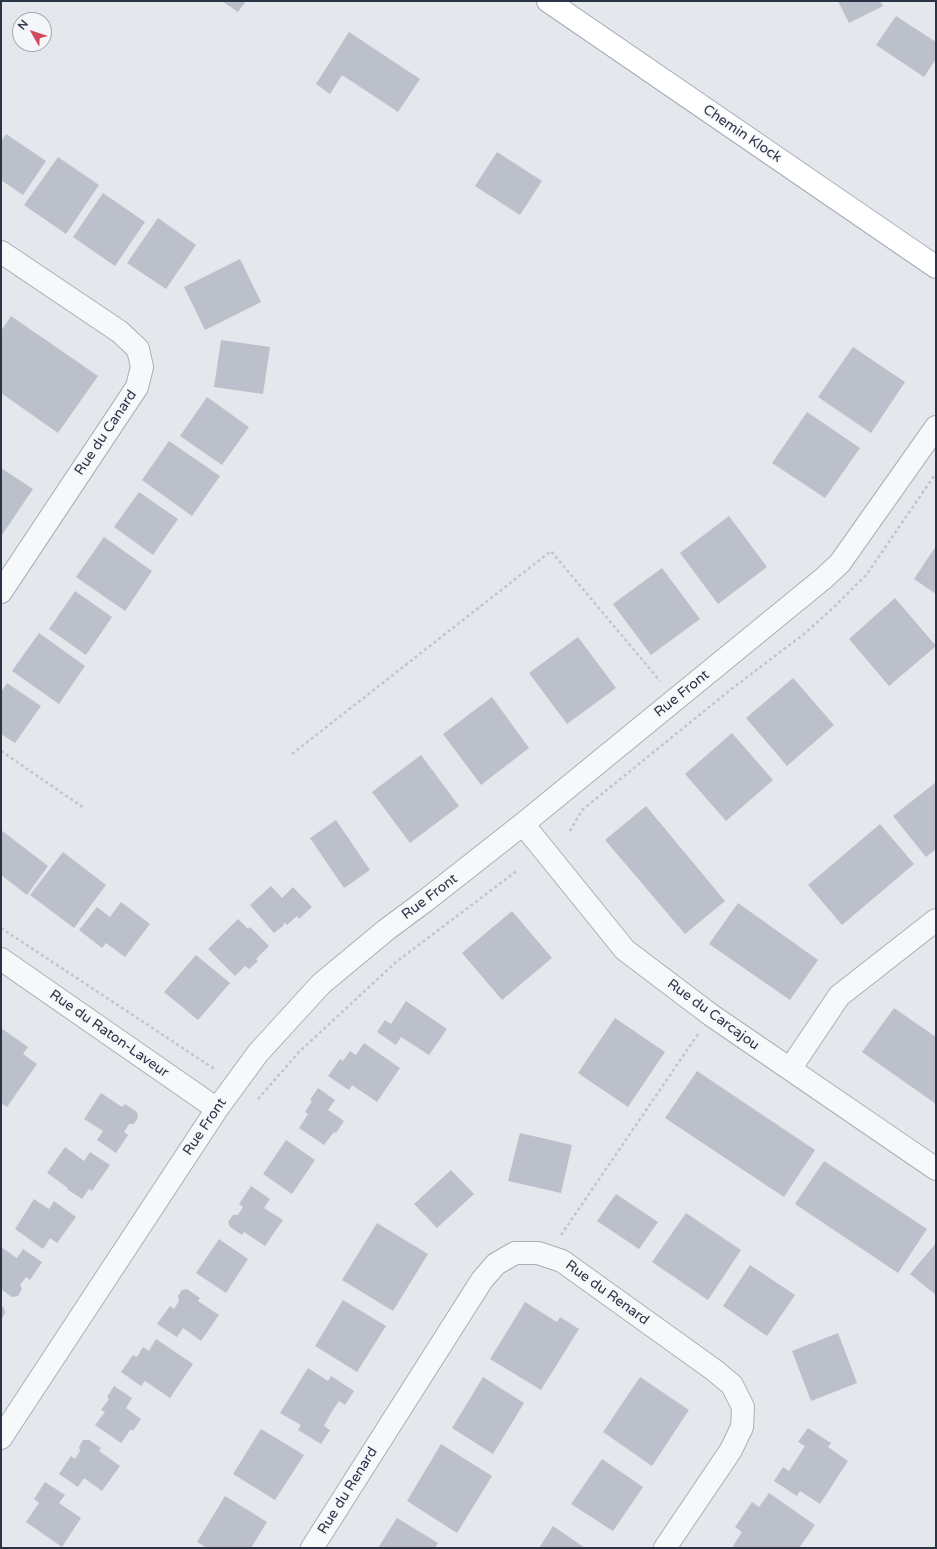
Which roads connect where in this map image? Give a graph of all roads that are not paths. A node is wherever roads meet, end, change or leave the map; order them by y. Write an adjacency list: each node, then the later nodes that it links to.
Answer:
1 (548, 1): 3 (main road, Chemin Klock)
2 (1, 252): 5 (street, Rue du Canard)
3 (936, 267)
4 (936, 427): 6 (street, Rue Front)
5 (1, 592)
6 (523, 824): 9 (street, Rue du Carcajou); 10 (street, Rue Front)
7 (936, 920): 9 (street)
8 (1, 959): 10 (street, Rue du Raton-Laveur)
9 (790, 1070): 11 (street, Rue du Carcajou)
10 (217, 1109): 12 (street, Rue Front)
11 (936, 1169)
12 (1, 1438)
13 (312, 1548): 14 (street, Rue du Renard)
14 (665, 1548)

